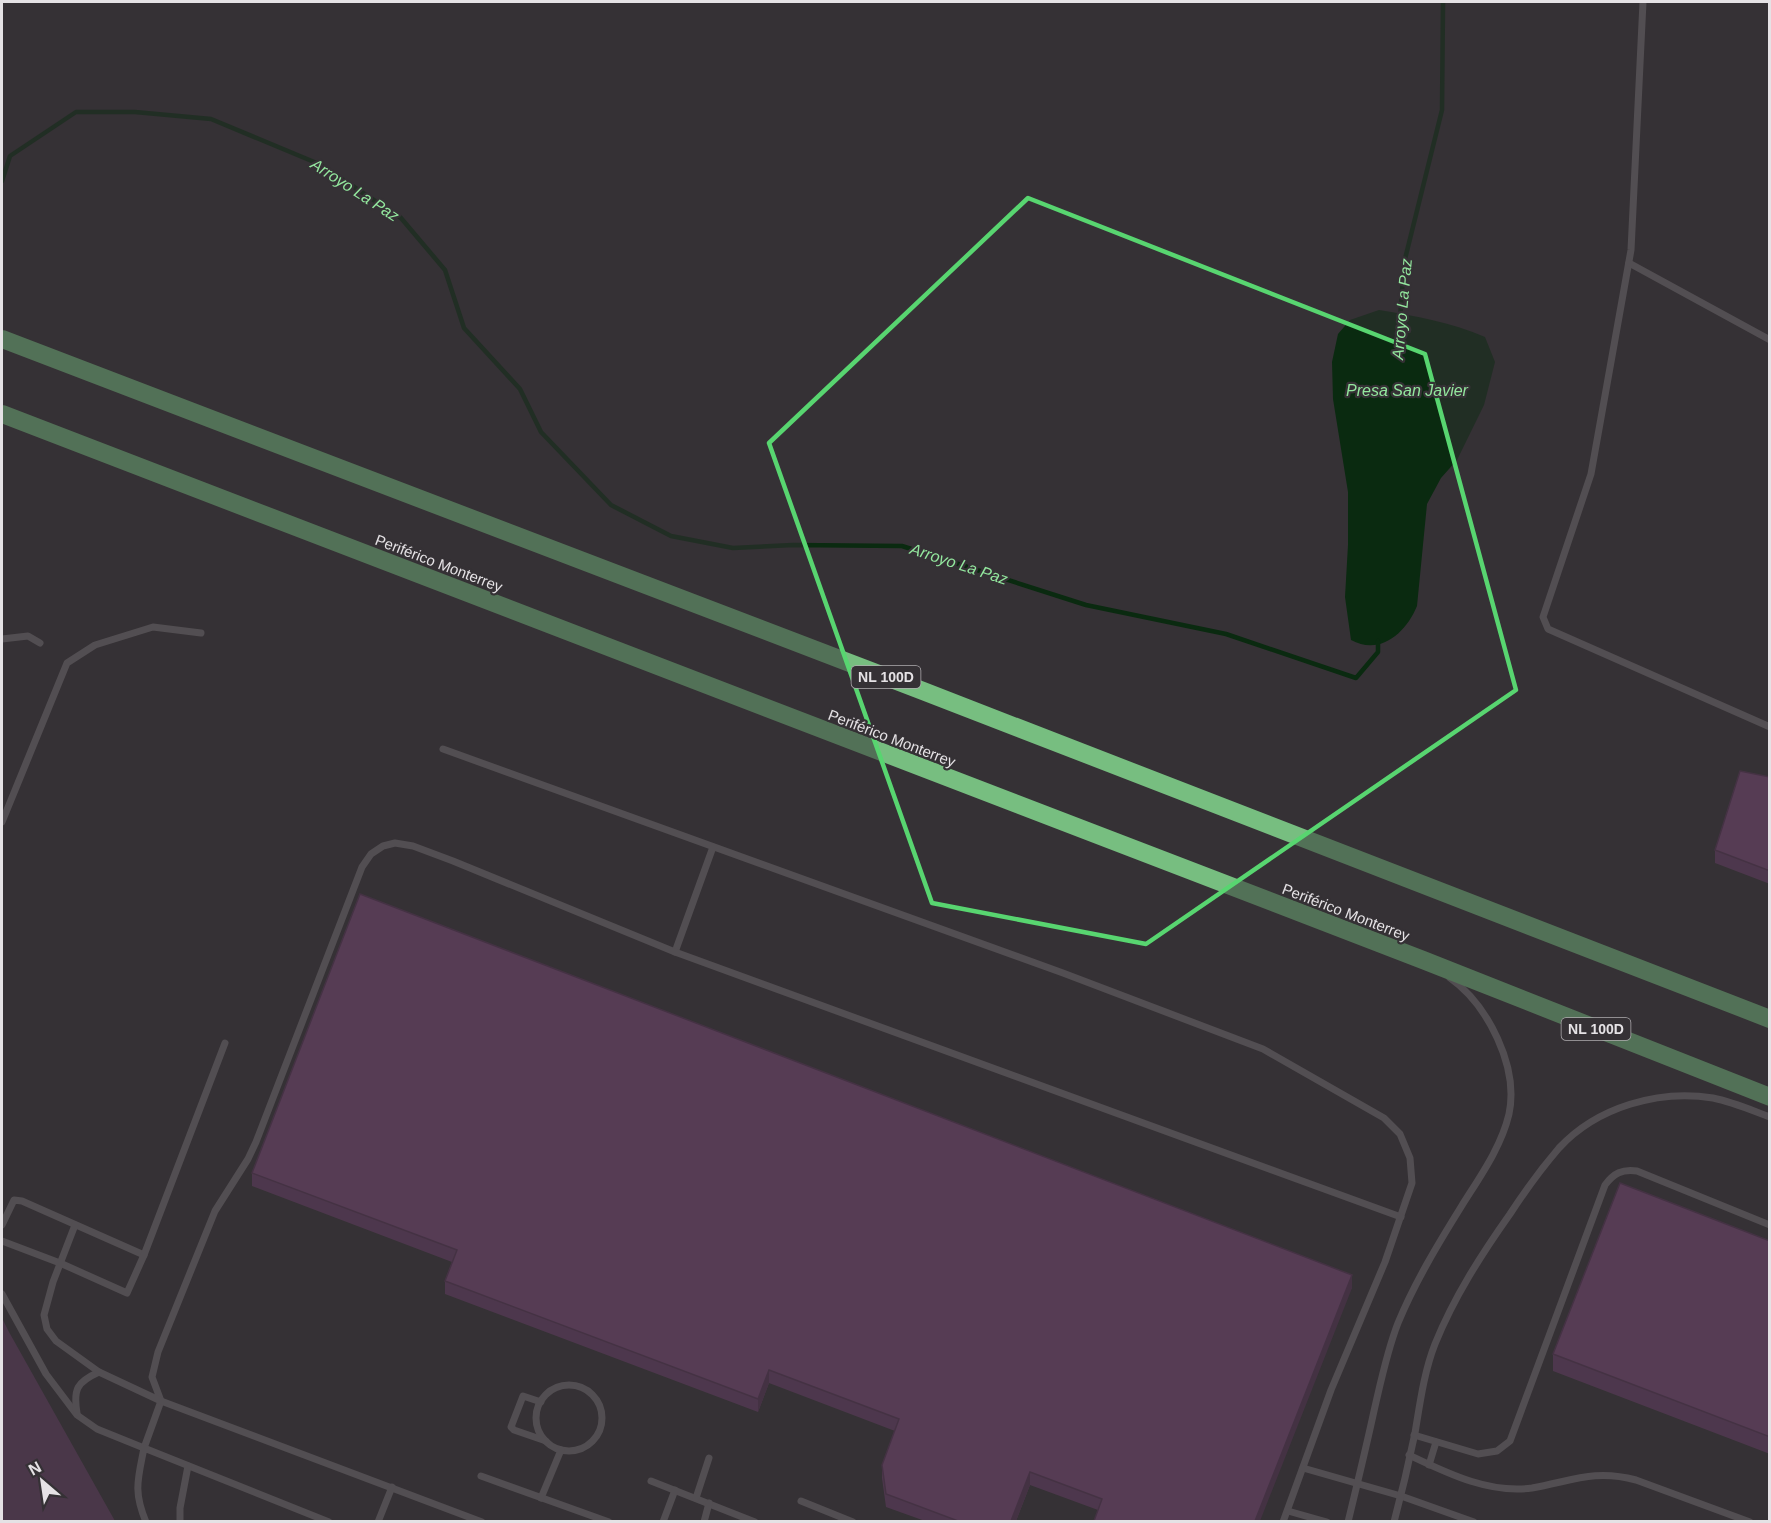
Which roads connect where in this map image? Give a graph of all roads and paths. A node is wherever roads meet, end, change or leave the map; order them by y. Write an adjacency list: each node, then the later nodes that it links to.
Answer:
1 (1643, 2): 2 (lane)
2 (1629, 263): 4 (lane); 9 (lane)
3 (2, 339): 15 (highway, NL 100D)
4 (1770, 340)
5 (2, 414): 14 (highway, Periférico Monterrey / NL 100D)
6 (201, 633): 11 (lane)
7 (2, 639): 8 (lane)
8 (40, 643)
9 (1770, 726)
10 (443, 749): 12 (lane)
11 (2, 822)
12 (713, 847): 13 (lane); 19 (lane)
13 (675, 952): 19 (lane); 28 (lane)
14 (1423, 960): 17 (highway, Periférico Monterrey / NL 100D); 43 (lane)
15 (1770, 1019)
16 (225, 1043): 24 (lane)
17 (1770, 1097)
18 (1770, 1117): 31 (lane)
19 (1401, 1217): 40 (lane)
20 (2, 1225): 21 (lane)
21 (75, 1225): 24 (lane); 25 (lane)
22 (1770, 1225): 33 (lane)
23 (2, 1241): 25 (lane)
24 (144, 1255): 25 (lane)
25 (60, 1263): 27 (lane)
26 (2, 1294): 30 (lane)
27 (99, 1372): 28 (lane); 30 (lane)
28 (161, 1401): 34 (lane); 44 (lane)
29 (541, 1402): 32 (lane); 32 (lane); 35 (lane)
30 (77, 1415): 34 (lane)
31 (1414, 1435): 33 (lane); 36 (lane)
32 (546, 1441): 35 (lane)
33 (1436, 1442): 38 (lane)
34 (144, 1448): 39 (lane); 53 (lane)
35 (561, 1450): 47 (lane)
36 (1409, 1455): 38 (lane); 46 (lane)
37 (709, 1458): 48 (lane)
38 (1429, 1465): 68 (lane)
39 (188, 1466): 54 (lane); 55 (lane)
40 (1303, 1468): 43 (lane); 51 (lane)
41 (481, 1476): 47 (lane)
42 (651, 1481): 45 (lane)
43 (1357, 1484): 46 (lane); 65 (lane)
44 (392, 1487): 56 (lane); 57 (lane)
45 (675, 1490): 48 (lane); 59 (lane)
46 (1401, 1496): 66 (lane); 67 (lane)
47 (540, 1498): 58 (lane)
48 (696, 1498): 50 (lane)
49 (801, 1501): 62 (lane)
50 (709, 1503): 52 (lane); 60 (lane)
51 (1288, 1511): 63 (lane); 64 (lane)
52 (736, 1518): 61 (lane)
53 (146, 1521)
54 (180, 1521)
55 (329, 1521)
56 (378, 1521)
57 (482, 1521)
58 (609, 1521)
59 (663, 1521)
60 (704, 1521)
61 (755, 1521)
62 (853, 1521)
63 (1284, 1521)
64 (1327, 1521)
65 (1348, 1521)
66 (1394, 1521)
67 (1474, 1521)
68 (1750, 1521)

